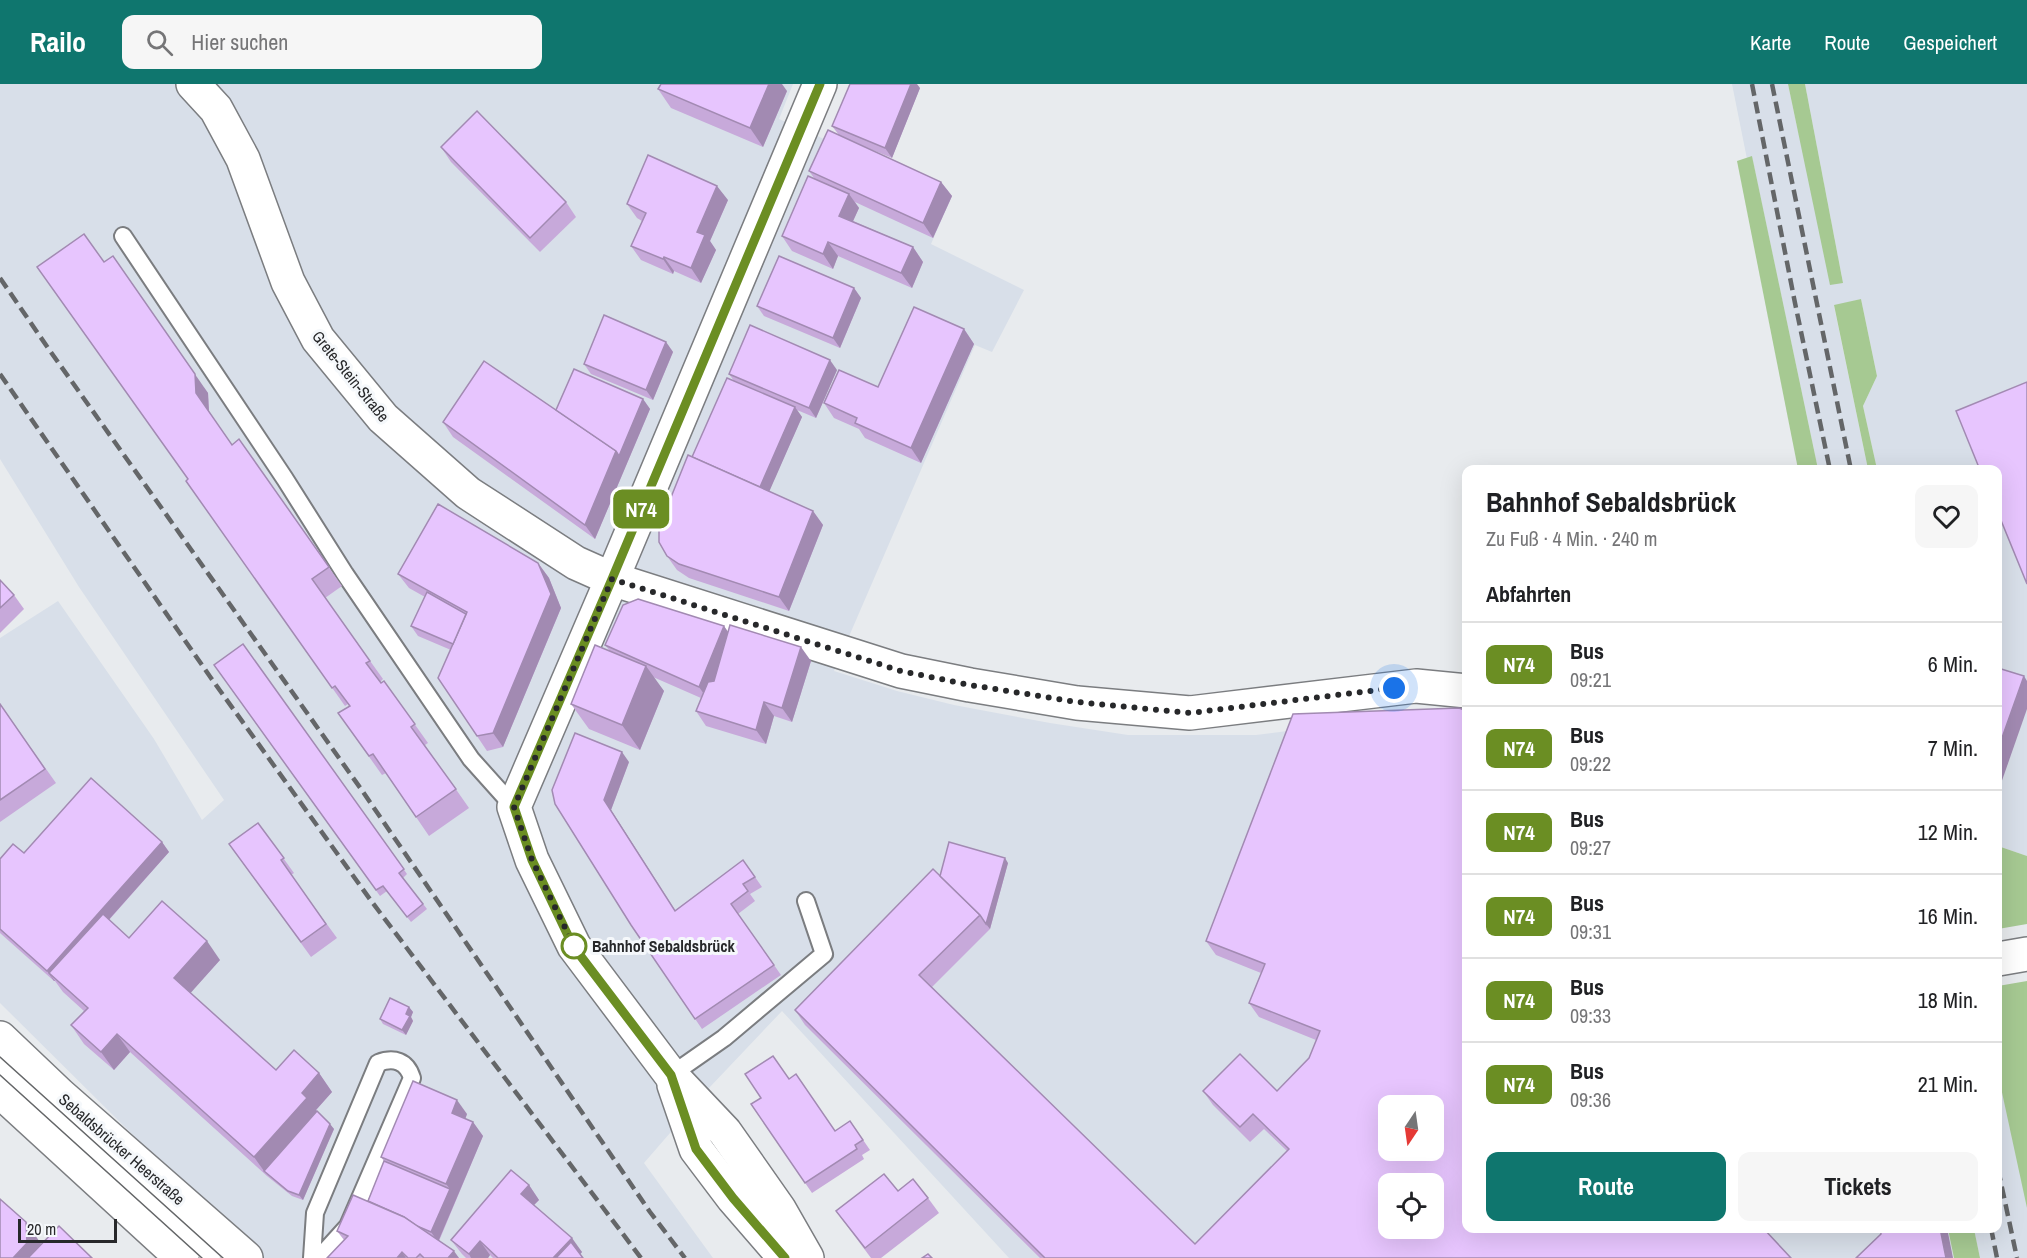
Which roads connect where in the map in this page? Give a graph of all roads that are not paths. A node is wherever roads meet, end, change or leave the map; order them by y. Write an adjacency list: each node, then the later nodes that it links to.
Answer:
1 (193, 84): 4 (street, Grete-Stein-Straße)
2 (820, 84): 4 (street)
3 (123, 236): 6 (lane)
4 (612, 579): 5 (street, Grete-Stein-Straße); 6 (street)
5 (1462, 691)
6 (514, 807): 12 (street)
7 (806, 901): 12 (lane)
8 (2027, 954): 9 (street)
9 (2002, 958)
10 (0, 1038): 16 (street, Sebaldsbrücker Heerstraße)
11 (0, 1067): 15 (lane)
12 (671, 1075): 19 (street); 20 (street)
13 (0, 1091): 14 (street)
14 (182, 1258)
15 (212, 1258)
16 (246, 1258)
17 (312, 1258): 18 (lane)
18 (319, 1258)
19 (785, 1258)
20 (807, 1258)

